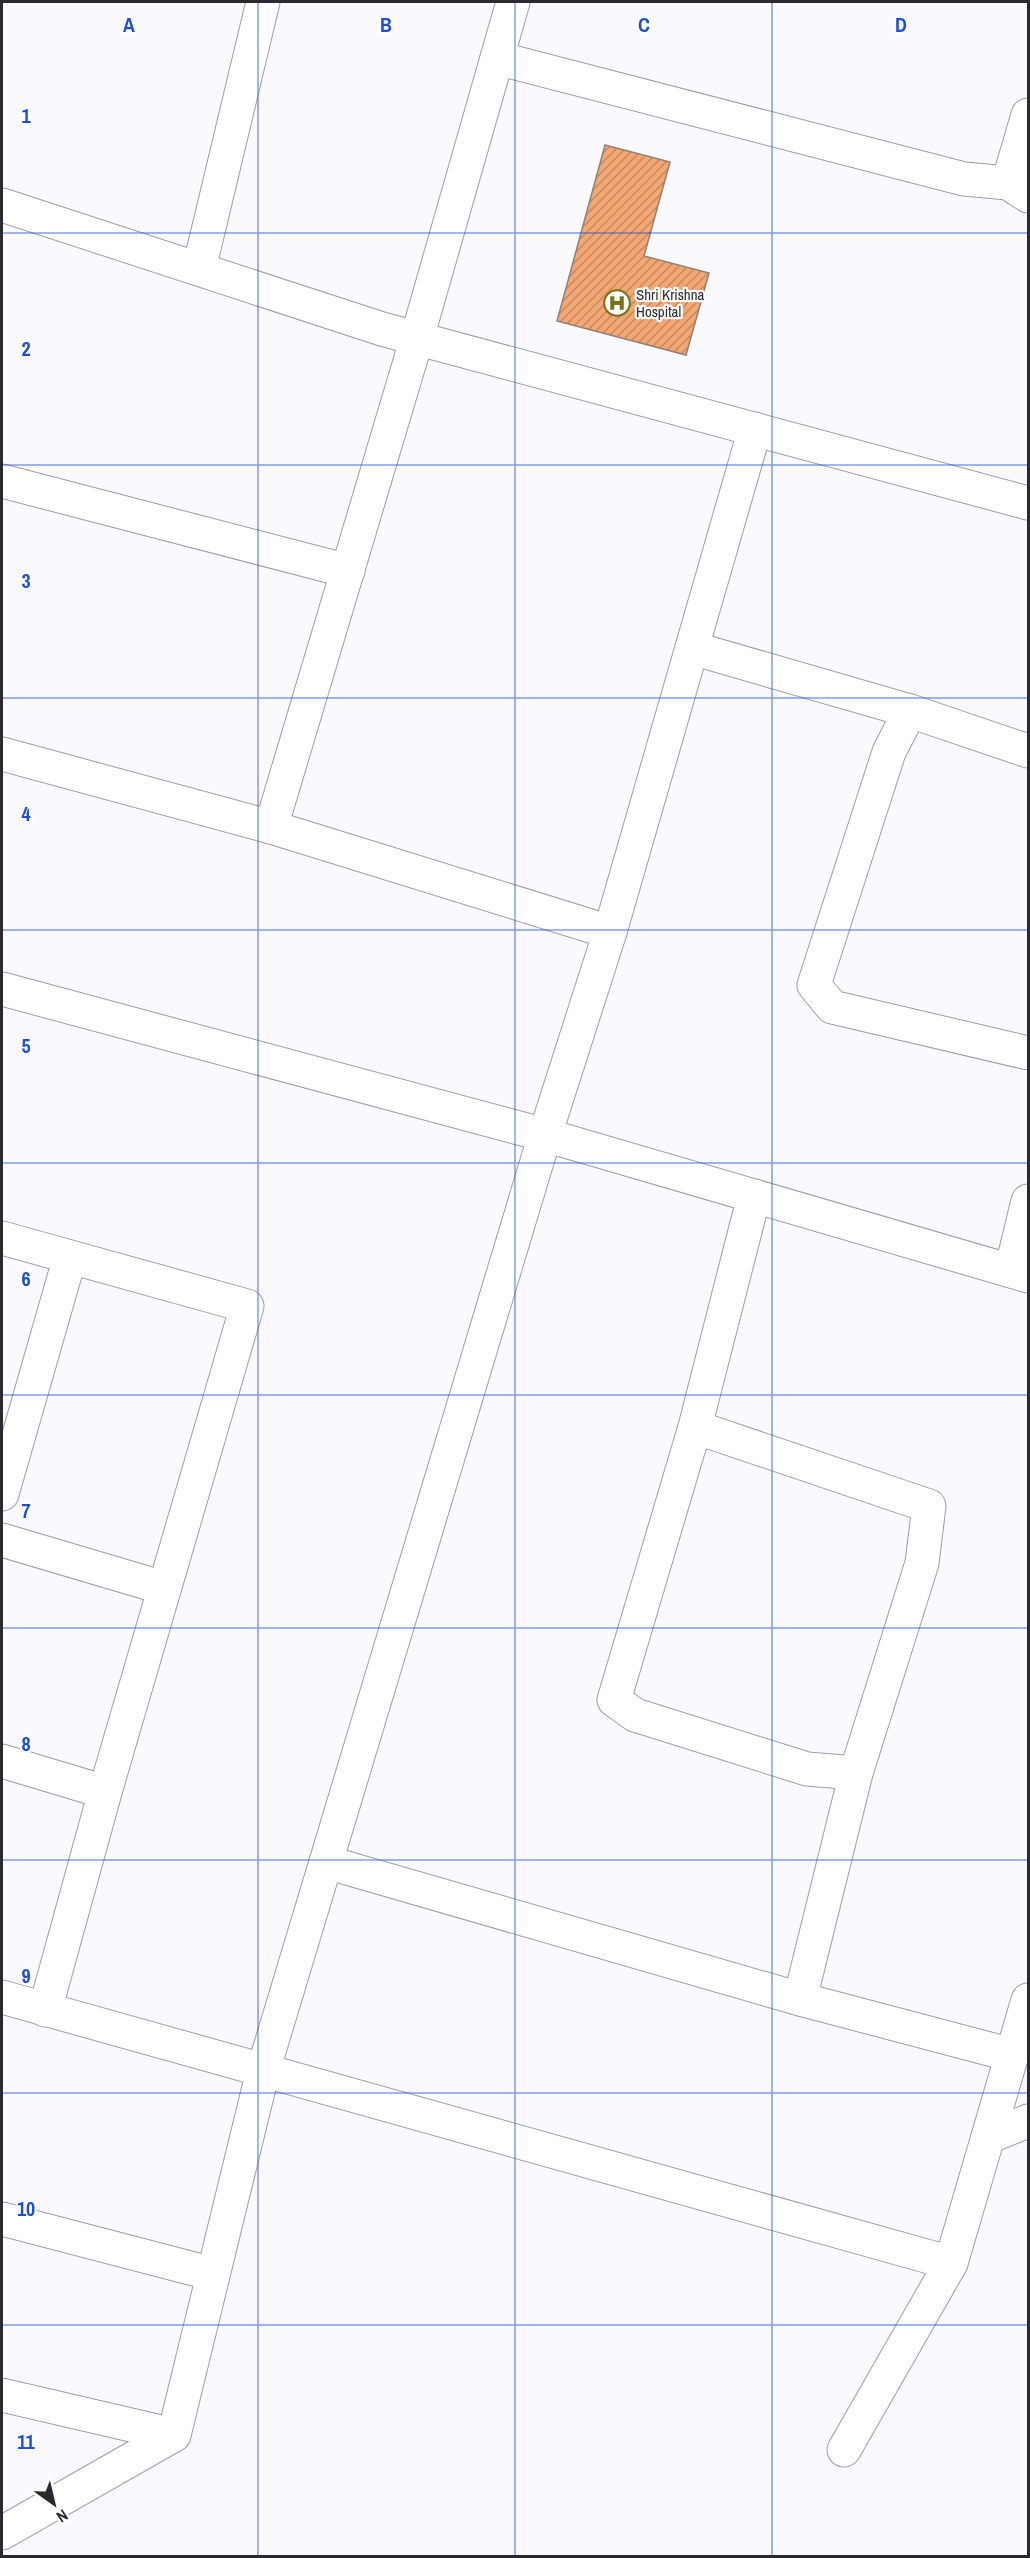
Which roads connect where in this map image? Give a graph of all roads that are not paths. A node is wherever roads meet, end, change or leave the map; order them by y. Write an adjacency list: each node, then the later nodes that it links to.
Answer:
1 (263, 2): 7 (street)
2 (513, 2): 3 (street)
3 (497, 58): 5 (street); 8 (street)
4 (1029, 115): 5 (street)
5 (1018, 189)
6 (2, 205): 7 (street)
7 (199, 269): 8 (street)
8 (417, 338): 9 (street); 12 (street)
9 (755, 429): 11 (street); 13 (street)
10 (2, 481): 12 (street)
11 (1029, 503)
12 (348, 572): 17 (street)
13 (692, 648): 14 (street); 18 (street)
14 (910, 711): 15 (street); 20 (street)
15 (1029, 751)
16 (2, 754): 17 (street)
17 (271, 827): 18 (street)
18 (610, 932): 21 (street)
19 (2, 989): 21 (street)
20 (1029, 1053)
21 (545, 1135): 22 (street); 34 (street)
22 (754, 1196): 26 (street); 27 (street)
23 (1029, 1201): 26 (street)
24 (2, 1238): 25 (street)
25 (70, 1257): 28 (street); 30 (street)
26 (1020, 1273)
27 (695, 1427): 32 (street); 32 (street)
28 (2, 1494)
29 (2, 1540): 30 (street)
30 (164, 1588): 33 (street)
31 (2, 1761): 33 (street)
32 (856, 1773): 36 (street)
33 (105, 1792): 38 (street)
34 (326, 1862): 36 (street); 40 (street)
35 (2, 1998): 38 (street)
36 (800, 1999): 39 (street)
37 (1029, 2000): 39 (street)
38 (45, 2010): 40 (street)
39 (1012, 2055): 42 (street)
40 (263, 2071): 44 (street); 45 (street)
41 (1029, 2121): 42 (street)
42 (988, 2137): 44 (street)
43 (2, 2219): 45 (street)
44 (951, 2263): 48 (street)
45 (213, 2274): 47 (street)
46 (2, 2395): 47 (street)
47 (174, 2435): 49 (street)
48 (844, 2450)
49 (2, 2533)

